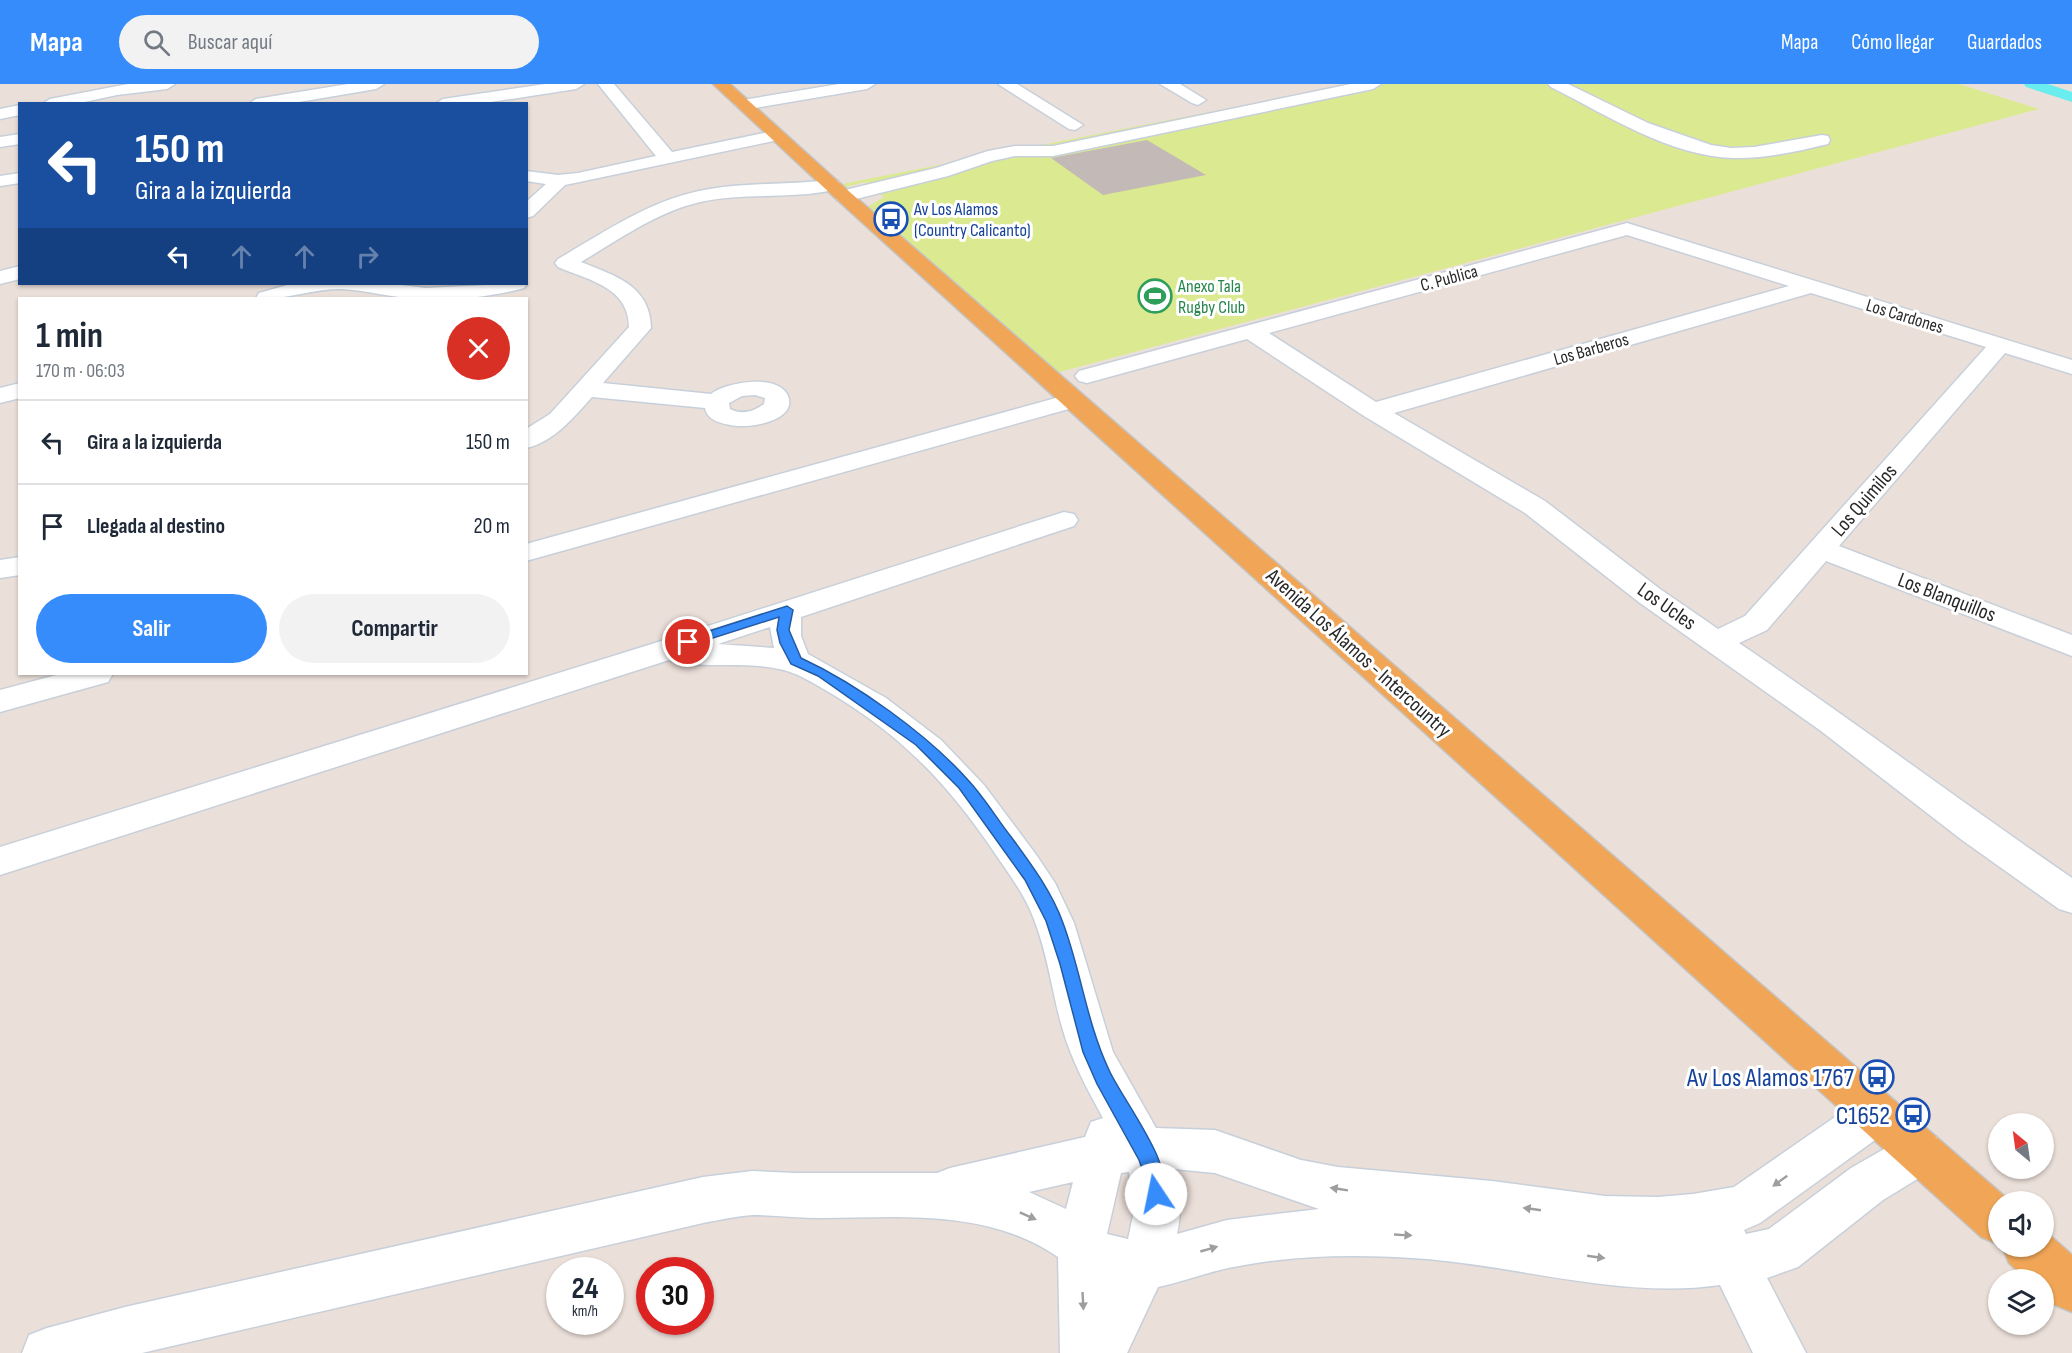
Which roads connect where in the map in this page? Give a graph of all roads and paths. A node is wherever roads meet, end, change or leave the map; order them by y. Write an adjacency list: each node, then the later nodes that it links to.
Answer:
1 (167, 84): 12 (street)
2 (376, 84): 13 (street)
3 (576, 84): 14 (street)
4 (606, 84): 23 (street)
5 (721, 84): 15 (main road, Avenida Los Álamos - Intercountry)
6 (867, 84): 15 (street)
7 (1006, 84): 18 (street)
8 (1168, 84): 11 (street)
9 (1373, 84): 29 (street)
10 (1556, 84): 21 (street)
11 (1198, 100)
12 (59, 102)
13 (268, 102)
14 (456, 102)
15 (743, 105): 19 (main road, Avenida Los Álamos - Intercountry)
16 (18, 110): 17 (street)
17 (0, 114)
18 (1075, 125)
19 (774, 132): 23 (street); 29 (main road, Avenida Los Álamos - Intercountry)
20 (18, 139): 22 (street)
21 (1822, 140)
22 (0, 142)
23 (665, 154): 24 (street); 27 (street)
24 (528, 166)
25 (528, 176): 27 (street)
26 (18, 178): 28 (street)
27 (558, 180): 30 (street)
28 (0, 181)
29 (838, 191): 31 (street); 43 (main road, Avenida Los Álamos - Intercountry)
30 (528, 210)
31 (565, 263): 34 (street); 44 (street)
32 (18, 273): 33 (street)
33 (0, 278)
34 (531, 279)
35 (325, 285): 39 (street)
36 (354, 285): 37 (street)
37 (502, 285)
38 (1809, 287): 40 (street, C. Publica); 41 (street, Los Cardones); 48 (street, Los Barberos)
39 (270, 297)
40 (1251, 332): 43 (street, C. Publica); 48 (street, Los Ucles)
41 (2000, 345): 42 (street); 51 (street, Los Quimilos)
42 (2072, 367)
43 (1081, 388): 52 (street, C. Publica); 66 (main road, Avenida Los Álamos - Intercountry)
44 (587, 389): 47 (street); 49 (street)
45 (18, 391): 46 (street)
46 (0, 396)
47 (717, 402)
48 (1373, 411): 58 (street, Los Ucles)
49 (528, 440)
50 (1064, 520): 57 (street)
51 (1820, 549): 58 (street, Los Quimilos); 59 (street, Los Blanquillos)
52 (528, 552)
53 (18, 555): 54 (street)
54 (0, 557)
55 (18, 566): 56 (street)
56 (0, 569)
57 (787, 610): 60 (street); 61 (street)
58 (1718, 641): 65 (street, Los Ucles)
59 (2072, 646)
60 (649, 654): 61 (street); 64 (street)
61 (796, 661): 68 (street)
62 (93, 675): 63 (street)
63 (0, 701)
64 (0, 861)
65 (2072, 898)
66 (1877, 1113): 67 (main road, Avenida Los Álamos - Intercountry); 71 (street, one-way to 71)
67 (1921, 1152): 70 (main road, Avenida Los Álamos - Intercountry); 74 (street)
68 (1123, 1153): 69 (street); 71 (street, one-way to 68); 72 (street); 75 (street)
69 (930, 1194): 72 (street, one-way to 72); 77 (street)
70 (1988, 1212)
71 (1712, 1214): 74 (street)
72 (1081, 1244): 75 (street); 78 (street, one-way to 78)
73 (2038, 1257): 76 (main road)
74 (1733, 1260): 75 (street, one-way to 74); 80 (street)
75 (1142, 1264): 79 (street)
76 (2072, 1288)
77 (47, 1353)
78 (1085, 1353)
79 (1100, 1353)
80 (1781, 1353)

